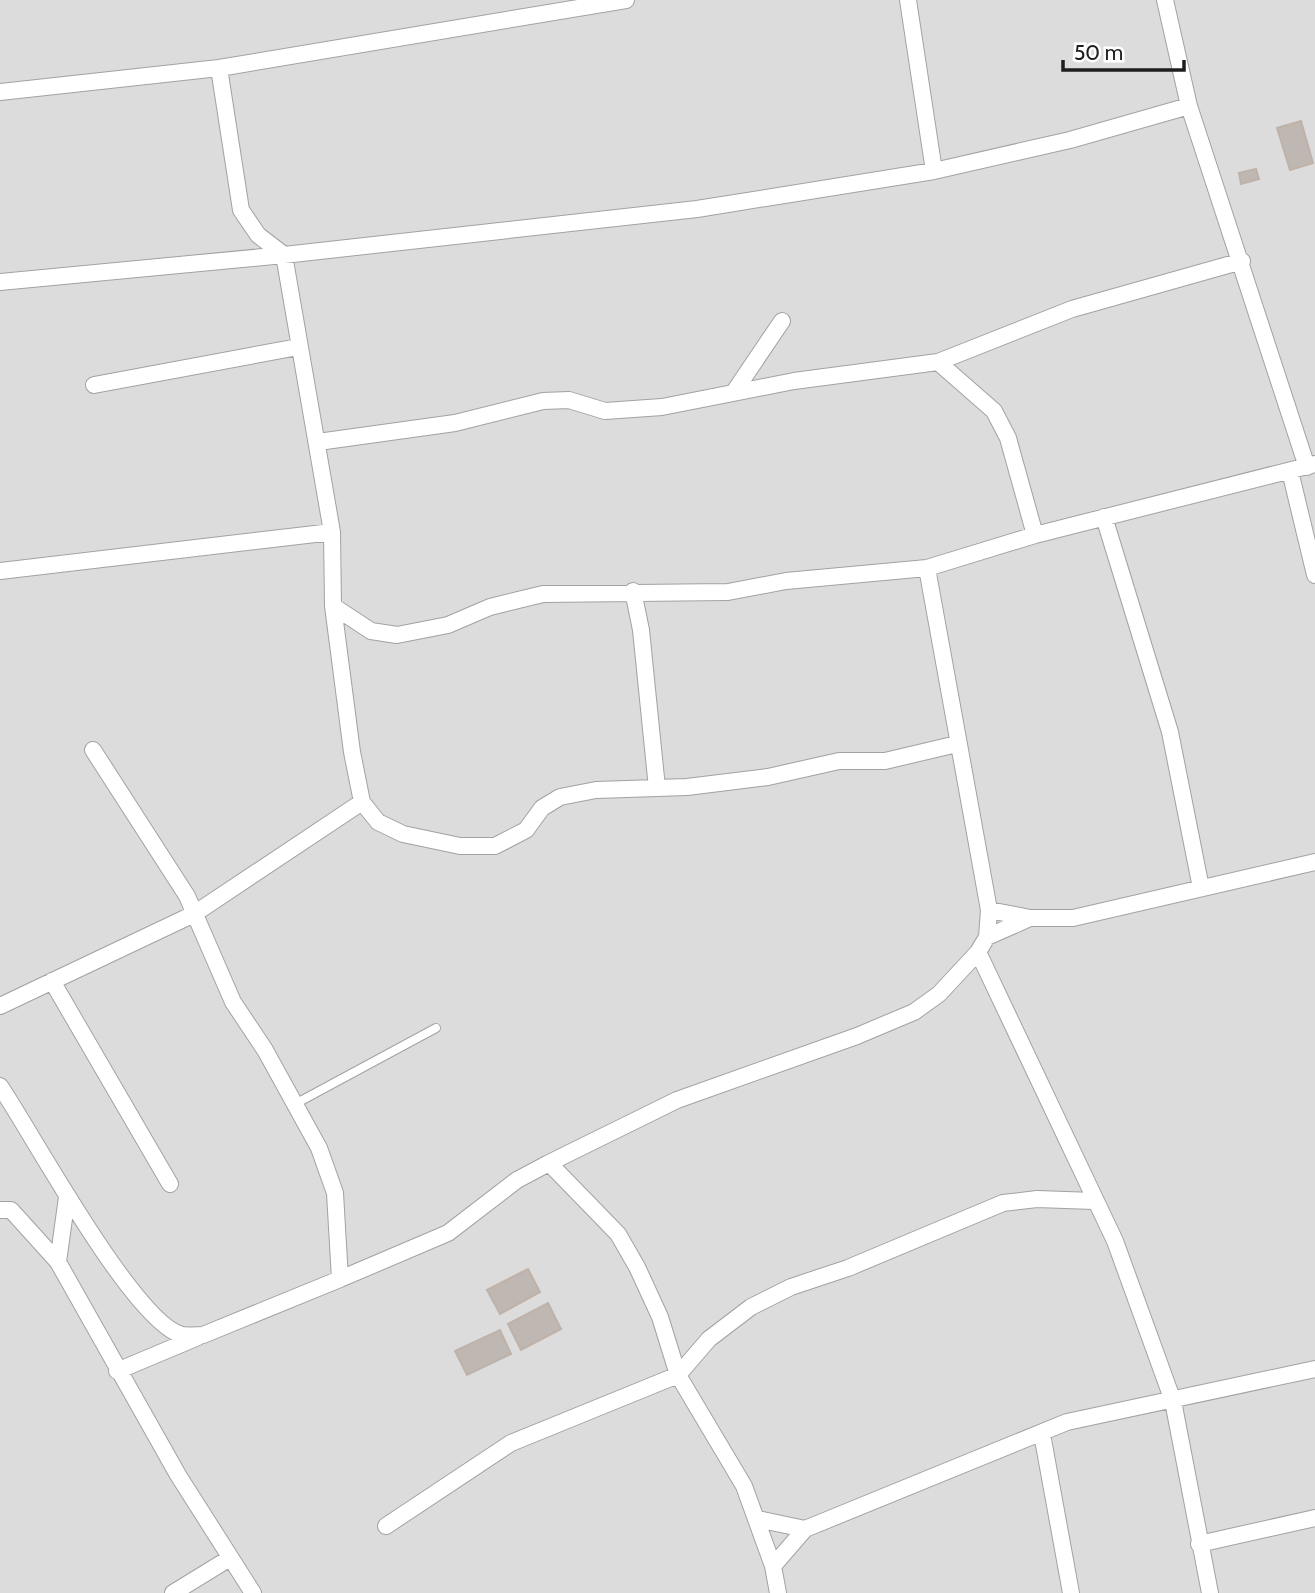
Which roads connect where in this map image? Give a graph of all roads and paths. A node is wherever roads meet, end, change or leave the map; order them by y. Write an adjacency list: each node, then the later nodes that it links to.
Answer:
1 (626, 0): 4 (street)
2 (908, 0): 7 (street)
3 (1165, 0): 6 (street)
4 (219, 68): 5 (street); 8 (street)
5 (0, 92)
6 (1189, 106): 7 (street); 9 (street)
7 (934, 171): 8 (street)
8 (284, 255): 10 (street); 12 (street)
9 (1242, 261): 13 (street); 17 (street)
10 (0, 282)
11 (782, 320): 15 (street)
12 (298, 347): 14 (street); 16 (street)
13 (937, 362): 15 (street); 21 (street)
14 (94, 385)
15 (734, 392): 16 (street)
16 (318, 442): 20 (street)
17 (1311, 465): 18 (street)
18 (1290, 471): 19 (street); 24 (street)
19 (1104, 517): 21 (street); 32 (street)
20 (332, 532): 23 (street); 26 (street)
21 (1035, 535): 22 (street)
22 (927, 568): 25 (street); 27 (street)
23 (0, 570)
24 (1315, 575)
25 (633, 591): 26 (street); 29 (street)
26 (333, 606): 30 (street)
27 (957, 744): 29 (street); 33 (street)
28 (93, 750): 34 (street)
29 (657, 788): 30 (street)
30 (362, 802): 34 (street)
31 (1315, 862): 32 (street)
32 (1200, 888): 35 (street)
33 (989, 910): 35 (street); 36 (street)
34 (194, 914): 38 (street); 42 (street)
35 (1030, 918): 36 (street)
36 (987, 937): 37 (street)
37 (978, 952): 43 (street); 46 (street)
38 (52, 981): 39 (street); 44 (street)
39 (0, 1006)
40 (436, 1028): 42 (lane)
41 (0, 1086): 45 (street)
42 (295, 1104): 49 (street)
43 (550, 1163): 49 (street); 53 (street)
44 (170, 1184)
45 (67, 1197): 48 (street); 50 (street)
46 (1094, 1201): 53 (street); 54 (street)
47 (0, 1210): 48 (street)
48 (58, 1262): 52 (street)
49 (340, 1279): 50 (street)
50 (203, 1335): 52 (street)
51 (1315, 1368): 54 (street)
52 (117, 1371): 61 (street)
53 (678, 1375): 57 (street); 58 (street)
54 (1173, 1401): 55 (street); 60 (street)
55 (1042, 1434): 59 (street); 66 (street)
56 (1315, 1518): 60 (street)
57 (757, 1519): 59 (street); 62 (street)
58 (386, 1526)
59 (805, 1529): 62 (street)
60 (1199, 1544): 67 (street)
61 (230, 1558): 63 (street); 64 (street)
62 (772, 1566): 65 (street)
63 (173, 1593)
64 (253, 1593)
65 (778, 1593)
66 (1071, 1593)
67 (1210, 1593)

